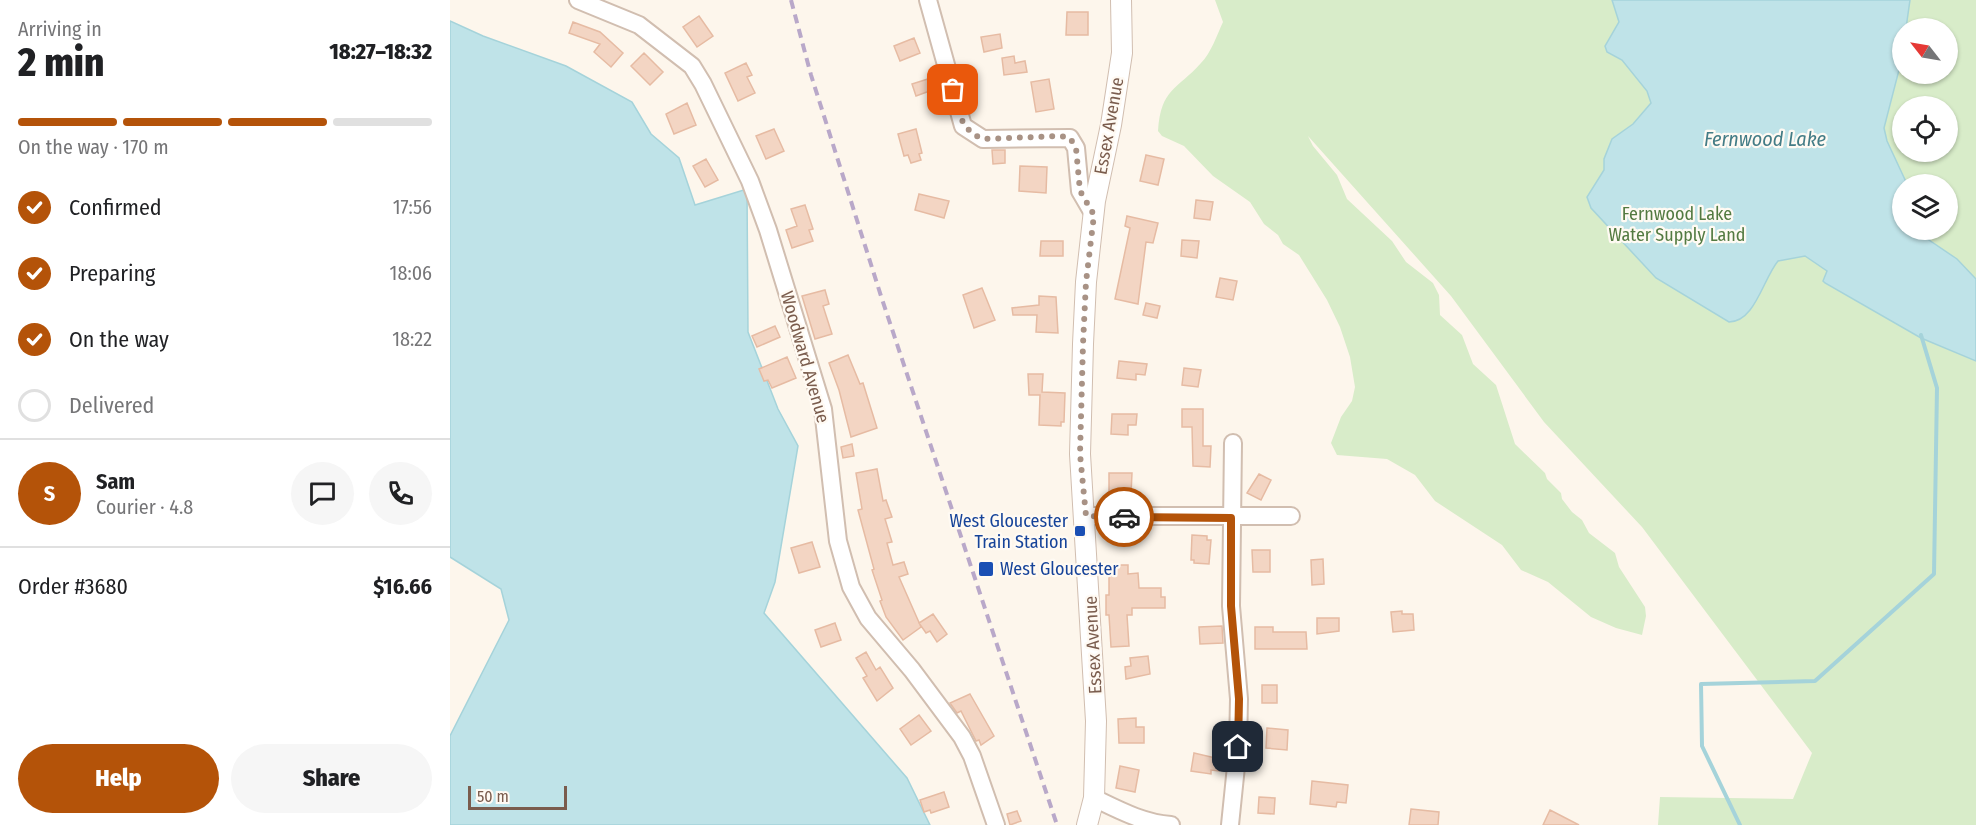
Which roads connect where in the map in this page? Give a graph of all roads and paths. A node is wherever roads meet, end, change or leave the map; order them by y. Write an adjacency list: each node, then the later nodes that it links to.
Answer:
1 (578, 0): 10 (street, Woodward Avenue)
2 (928, 0): 4 (street)
3 (1121, 0): 4 (street, Essex Avenue)
4 (1094, 215): 6 (street, Essex Avenue)
5 (1233, 443): 8 (street)
6 (1086, 516): 8 (street); 9 (street, Essex Avenue)
7 (1291, 516): 8 (street)
8 (1231, 518): 13 (street)
9 (1094, 798): 11 (street, Essex Avenue); 12 (street)
10 (996, 825)
11 (1087, 825)
12 (1171, 825)
13 (1230, 825)

